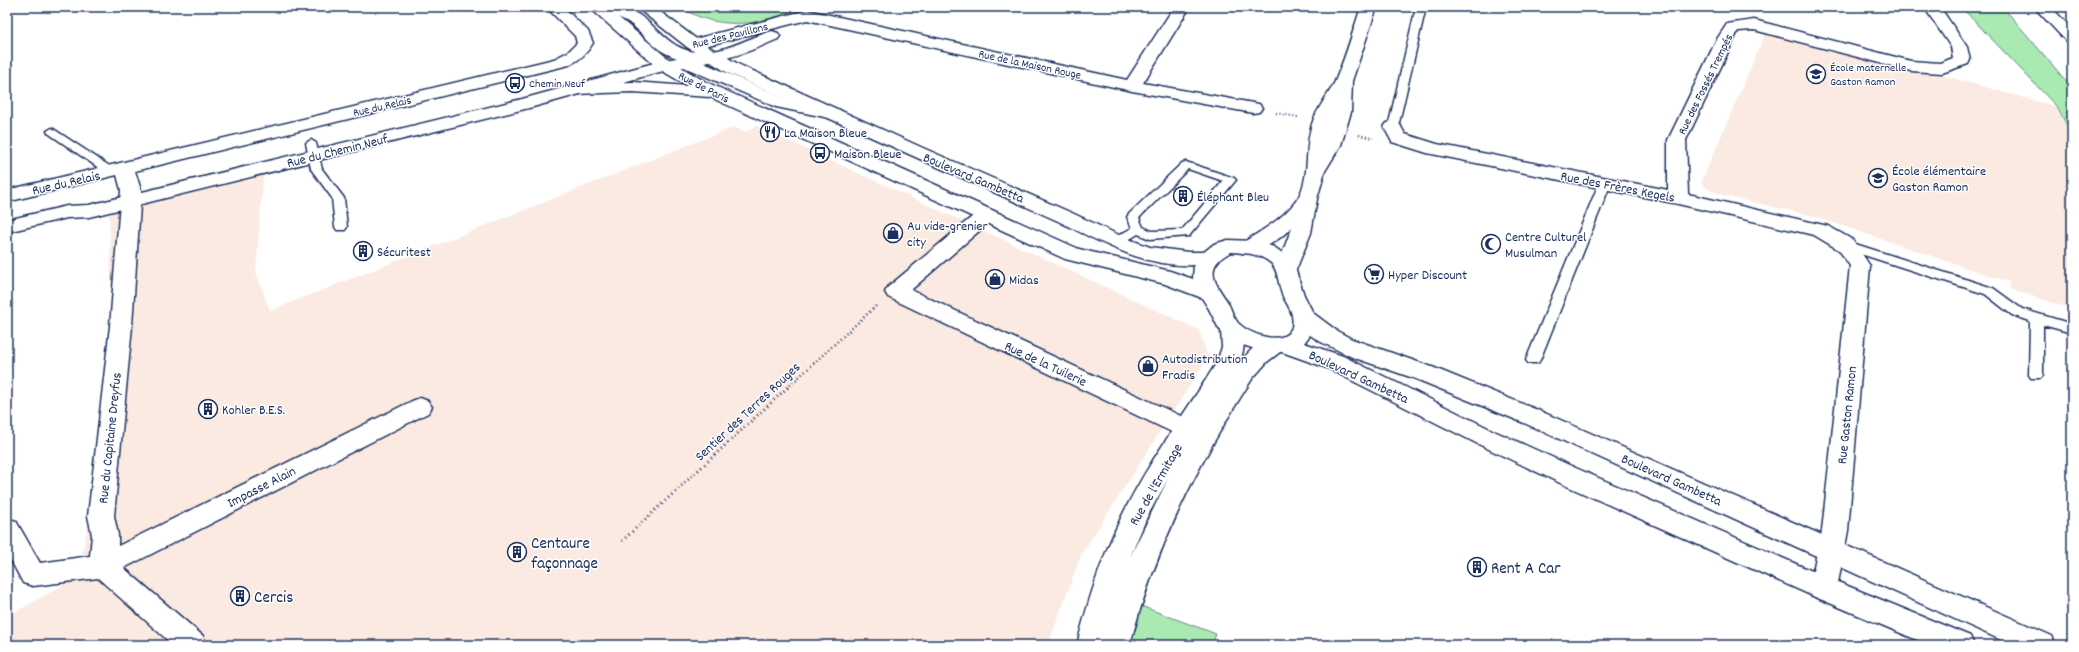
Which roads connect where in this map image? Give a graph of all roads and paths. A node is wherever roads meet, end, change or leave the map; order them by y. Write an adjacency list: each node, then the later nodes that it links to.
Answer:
1 (554, 7): 25 (main road, Rue du Relais)
2 (597, 7): 13 (main road, Rue de Paris)
3 (605, 7): 13 (main road)
4 (644, 7): 12 (main road)
5 (1182, 7): 16 (main road)
6 (1369, 7): 30 (main road)
7 (1421, 7): 21 (lane)
8 (1932, 7): 29 (main road, Rue des Fossés Trempés)
9 (2042, 7): 11 (main road)
10 (812, 11): 12 (main road, Rue des Pavillons); 14 (main road, Rue des Pavillons); 16 (main road, Rue de la Maison Rouge)
11 (2072, 38)
12 (693, 44): 13 (main road, Rue des Pavillons); 14 (main road)
13 (663, 57): 14 (main road); 15 (main road); 17 (main road, Rue du Chemin Neuf); 18 (main road, Rue de Paris); 24 (main road, Rue du Chemin Neuf)
14 (712, 57): 15 (main road, Rue des Pavillons); 20 (main road, Boulevard Gambetta)
15 (688, 62): 20 (main road)
16 (1132, 86): 19 (main road, Rue de la Maison Rouge)
17 (574, 89): 18 (main road); 24 (main road, Rue du Chemin Neuf)
18 (719, 95): 23 (main road, Rue de Paris)
19 (1253, 108)
20 (834, 114): 36 (main road, Boulevard Gambetta)
21 (1393, 127): 26 (main road, Rue des Frères Kegels)
22 (52, 131): 25 (lane)
23 (826, 143): 31 (main road, Boulevard Gambetta)
24 (313, 149): 27 (main road, Rue du Chemin Neuf); 34 (lane)
25 (117, 169): 27 (main road); 28 (main road, Rue du Relais)
26 (1605, 183): 29 (main road, Rue des Frères Kegels); 48 (lane)
27 (131, 195): 32 (main road, Rue du Chemin Neuf); 33 (main road, Rue du Chemin Neuf); 55 (main road, Rue du Capitaine Dreyfus)
28 (7, 196)
29 (1678, 198): 37 (main road, Rue des Frères Kegels)
30 (1307, 199): 38 (main road); 40 (main road)
31 (986, 214): 41 (main road, Boulevard Gambetta); 51 (main road, Rue de la Tuilerie)
32 (7, 216)
33 (7, 226)
34 (341, 228)
35 (1138, 229): 35 (lane); 36 (lane)
36 (1116, 242): 39 (main road, Boulevard Gambetta)
37 (1846, 244): 44 (lane); 54 (main road, Rue Gaston Ramon)
38 (1250, 248): 39 (main road); 40 (main road)
39 (1208, 258): 41 (main road)
40 (1286, 270): 43 (main road)
41 (1209, 293): 46 (main road)
42 (881, 301): 53 (path, Sentier des Terres Rouges)
43 (1303, 316): 47 (main road); 54 (main road, Boulevard Gambetta)
44 (2037, 318): 45 (lane); 49 (lane)
45 (2072, 329)
46 (1232, 330): 47 (main road); 51 (main road, Rue de l'Ermitage)
47 (1280, 344): 56 (main road, Boulevard Gambetta); 59 (main road, Rue de l'Ermitage)
48 (1533, 360)
49 (2036, 375)
50 (420, 407): 55 (main road, Impasse Alain)
51 (1187, 429): 58 (main road, Rue de l'Ermitage)
52 (7, 529): 55 (main road, Impasse Alain)
53 (622, 541)
54 (1832, 550): 56 (main road, Rue Gaston Ramon); 61 (main road, Boulevard Gambetta)
55 (103, 566): 57 (main road)
56 (1823, 588): 60 (main road, Boulevard Gambetta)
57 (193, 645)
58 (1092, 645)
59 (1116, 645)
60 (1960, 645)
61 (2042, 645)

